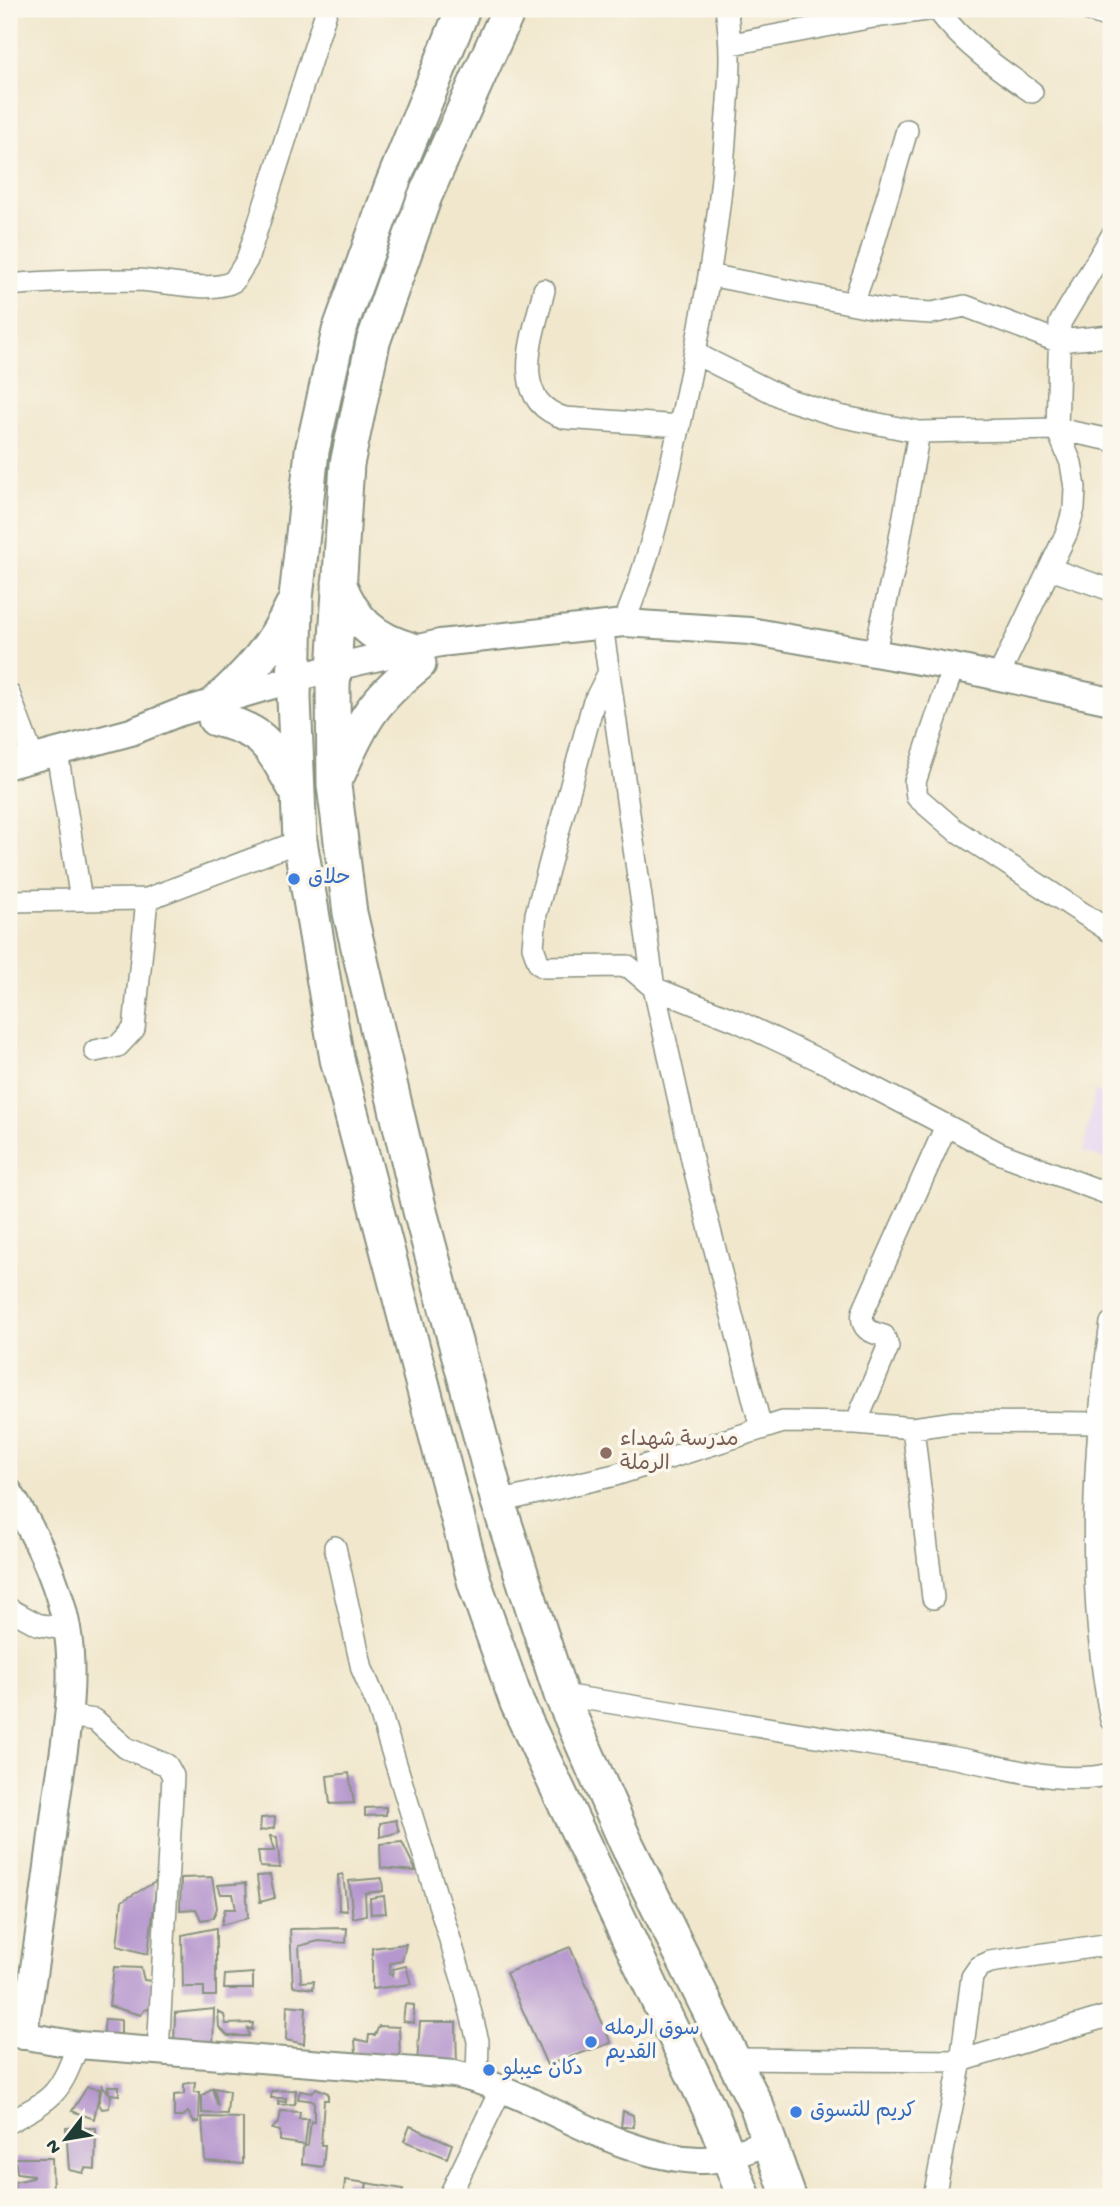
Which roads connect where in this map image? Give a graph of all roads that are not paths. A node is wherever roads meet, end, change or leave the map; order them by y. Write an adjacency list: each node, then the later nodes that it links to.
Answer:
1 (327, 9): 13 (street)
2 (463, 9): 26 (main road)
3 (509, 9): 24 (main road)
4 (726, 9): 8 (street)
5 (936, 9): 8 (street); 9 (street)
6 (1086, 9): 7 (street)
7 (1111, 18)
8 (732, 44): 12 (street)
9 (1032, 92)
10 (907, 130): 15 (street)
11 (1111, 237): 17 (street)
12 (709, 275): 15 (street); 18 (street)
13 (9, 285)
14 (544, 290): 19 (street)
15 (853, 303): 17 (street)
16 (1111, 336): 17 (street)
17 (1057, 341): 20 (street)
18 (696, 354): 19 (street); 21 (street)
19 (680, 426): 27 (street)
20 (1057, 429): 21 (street); 22 (street); 23 (street)
21 (919, 432): 28 (street)
22 (1111, 439)
23 (1050, 569): 25 (street); 33 (street)
24 (338, 582): 29 (main road); 32 (main road)
25 (1111, 590)
26 (296, 597): 34 (main road); 37 (main road)
27 (613, 624): 28 (street); 29 (street); 31 (street)
28 (874, 655): 30 (street)
29 (416, 657): 32 (street); 39 (main road)
30 (953, 667): 33 (street); 45 (street)
31 (609, 672): 46 (street); 46 (street)
32 (334, 676): 34 (street); 39 (main road)
33 (998, 677): 36 (street)
34 (294, 688): 37 (street); 40 (main road)
35 (9, 694): 38 (street)
36 (1111, 701)
37 (215, 710): 38 (street); 40 (main road)
38 (33, 758): 43 (street)
39 (334, 785): 56 (main road)
40 (296, 792): 41 (main road)
41 (300, 841): 42 (street); 75 (main road)
42 (147, 899): 43 (street); 47 (street)
43 (81, 900): 44 (street)
44 (9, 901)
45 (1111, 932)
46 (654, 988): 48 (street); 53 (street)
47 (95, 1051)
48 (946, 1126): 49 (street); 51 (street)
49 (1111, 1195)
50 (1111, 1323): 52 (street)
51 (856, 1423): 53 (street); 54 (street)
52 (1100, 1423): 54 (street); 63 (street)
53 (761, 1428): 56 (street)
54 (913, 1428): 58 (street)
55 (9, 1492): 60 (street)
56 (498, 1502): 61 (main road)
57 (335, 1547): 72 (street)
58 (933, 1598)
59 (9, 1609): 60 (street)
60 (67, 1630): 62 (street)
61 (561, 1695): 64 (street); 70 (main road)
62 (68, 1716): 67 (street); 69 (street)
63 (1111, 1720)
64 (1111, 1774)
65 (1111, 1944): 71 (street)
66 (1111, 2015): 71 (street)
67 (16, 2035): 68 (street)
68 (78, 2045): 69 (street); 73 (street)
69 (159, 2052): 72 (street)
70 (734, 2059): 71 (street); 74 (main road)
71 (961, 2061): 79 (street)
72 (489, 2083): 75 (street); 76 (street)
73 (9, 2122)
74 (771, 2141): 75 (street); 78 (main road)
75 (730, 2156): 77 (main road)
76 (449, 2197)
77 (744, 2197)
78 (789, 2197)
79 (934, 2197)

